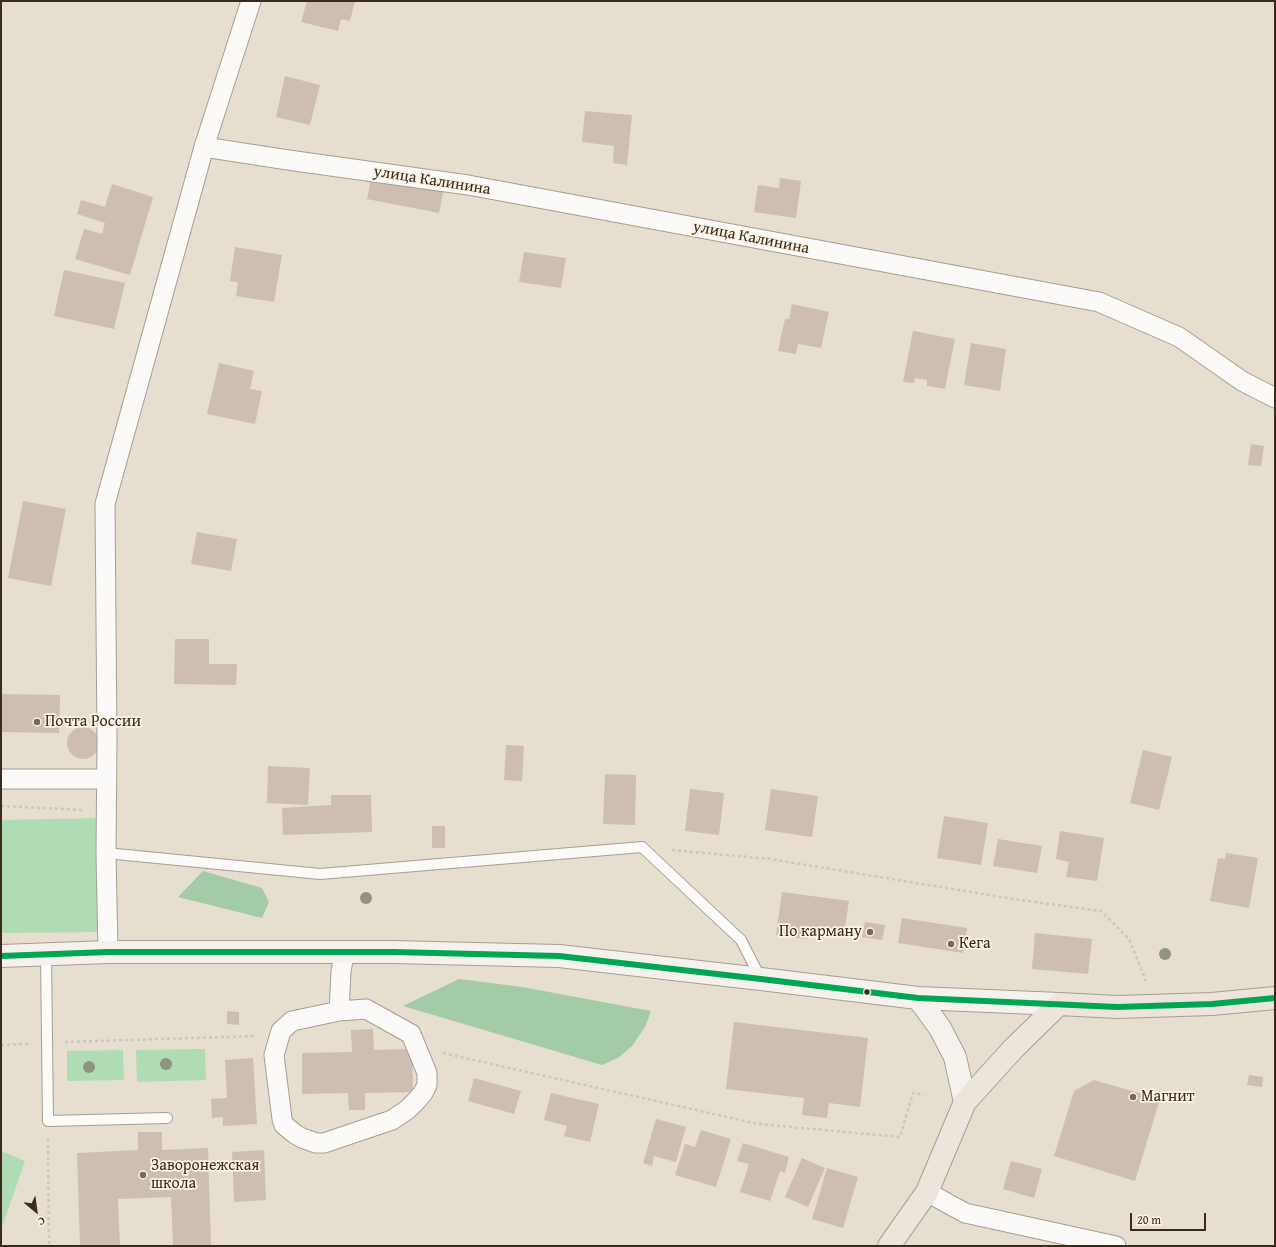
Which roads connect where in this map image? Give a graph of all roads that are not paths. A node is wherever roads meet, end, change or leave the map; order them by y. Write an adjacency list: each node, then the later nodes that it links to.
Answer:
1 (251, 1): 2 (street)
2 (204, 146): 3 (street, улица Калинина); 5 (street)
3 (1275, 398)
4 (1, 779): 5 (street)
5 (106, 779): 6 (street)
6 (106, 853): 7 (street); 11 (lane)
7 (108, 952): 8 (street); 9 (street)
8 (344, 953): 11 (street); 15 (street)
9 (46, 954): 10 (street); 17 (lane)
10 (1, 956)
11 (761, 978): 12 (street)
12 (918, 998): 14 (street); 16 (street)
13 (1275, 998): 14 (main road)
14 (1059, 1004): 16 (main road)
15 (339, 1011): 15 (street)
16 (965, 1102): 18 (main road)
17 (167, 1118)
18 (927, 1192): 19 (main road); 20 (street)
19 (889, 1246)
20 (1116, 1246)

